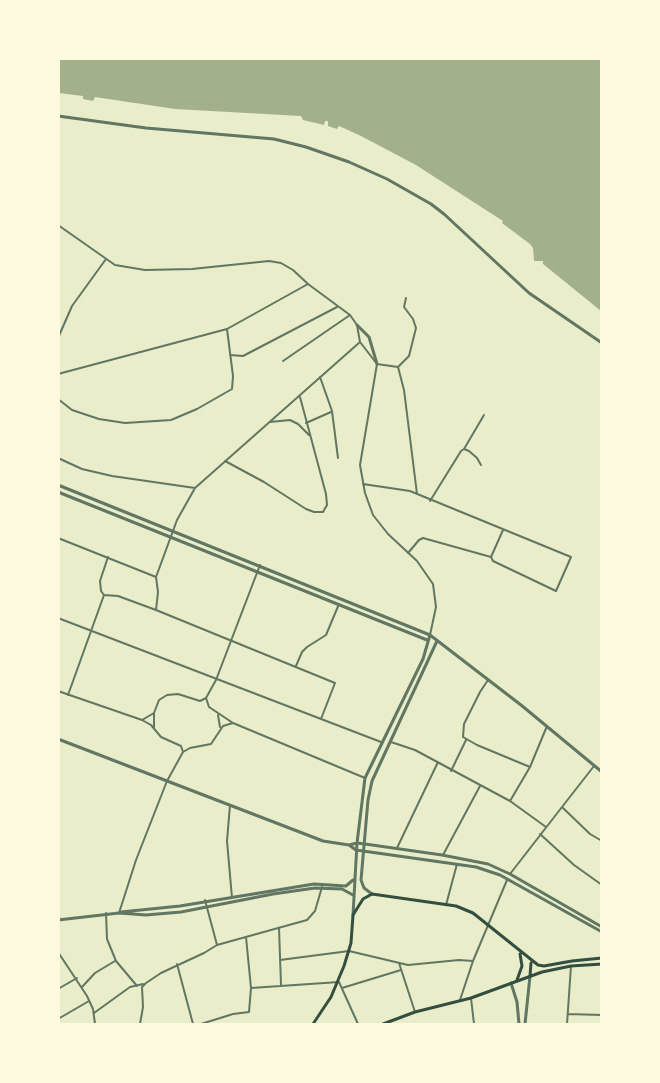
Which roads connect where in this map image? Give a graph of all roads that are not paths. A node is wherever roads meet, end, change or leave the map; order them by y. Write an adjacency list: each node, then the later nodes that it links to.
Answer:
1 (58, 116): 12 (street)
2 (58, 225): 3 (street)
3 (106, 259): 4 (street); 10 (street)
4 (309, 284): 6 (street); 9 (street)
5 (406, 298): 16 (street)
6 (338, 307): 7 (street); 13 (street)
7 (350, 315): 8 (street); 14 (street)
8 (357, 325): 11 (street); 15 (street)
9 (227, 329): 13 (street); 17 (street)
10 (58, 338)
11 (360, 342): 15 (street); 18 (street)
12 (602, 343)
13 (230, 355): 20 (street)
14 (283, 362)
15 (376, 364): 16 (street); 31 (street)
16 (398, 367): 35 (street)
17 (58, 374)
18 (320, 376): 19 (street); 21 (street)
19 (300, 397): 23 (street); 24 (street)
20 (58, 399)
21 (332, 411): 23 (street); 28 (street)
22 (484, 415): 26 (street)
23 (306, 423): 25 (street)
24 (266, 424): 25 (street); 29 (street)
25 (309, 435): 29 (street)
26 (464, 449): 30 (street); 36 (street)
27 (58, 458): 33 (street)
28 (338, 458)
29 (225, 461): 33 (street)
30 (481, 465)
31 (363, 484): 35 (street); 41 (street)
32 (58, 485): 38 (street)
33 (195, 488): 38 (street)
34 (58, 492): 39 (street)
35 (417, 494): 36 (street)
36 (430, 501): 37 (street)
37 (503, 530): 43 (street); 43 (street)
38 (174, 531): 39 (street); 44 (street)
39 (172, 536): 45 (street); 46 (street)
40 (58, 538): 42 (street)
41 (408, 553): 43 (street); 52 (street)
42 (108, 557): 46 (street); 47 (street)
43 (491, 557)
44 (260, 565): 45 (street); 52 (street)
45 (258, 571): 48 (street); 54 (street)
46 (156, 577): 49 (street)
47 (104, 595): 49 (street); 51 (street)
48 (339, 604): 53 (street); 56 (street)
49 (156, 610): 54 (street)
50 (58, 618): 51 (street)
51 (91, 631): 57 (street); 60 (street)
52 (430, 635): 53 (street); 55 (street)
53 (427, 640): 75 (street)
54 (230, 641): 56 (street); 57 (street)
55 (437, 641): 58 (street); 74 (street)
56 (296, 667): 66 (street)
57 (216, 680): 61 (street); 66 (street)
58 (488, 680): 69 (street); 73 (street)
59 (58, 691): 60 (street)
60 (68, 694): 67 (street)
61 (206, 698): 62 (street); 63 (street)
62 (200, 701): 63 (street); 65 (street)
63 (209, 706): 64 (street)
64 (216, 712): 68 (street); 71 (street)
65 (154, 714): 67 (street); 70 (street)
66 (321, 718): 75 (street)
67 (142, 720): 70 (street)
68 (233, 723): 71 (street); 84 (street)
69 (547, 726): 80 (street); 81 (street)
70 (155, 730): 76 (street)
71 (220, 730): 77 (street)
72 (58, 739): 85 (street)
73 (466, 740): 81 (street); 82 (street)
74 (390, 741): 79 (street); 86 (street)
75 (381, 742): 84 (street)
76 (180, 745): 77 (street); 78 (street)
77 (190, 748): 78 (street)
78 (183, 752): 85 (street)
79 (438, 762): 82 (street); 97 (street)
80 (595, 766): 83 (street); 90 (street)
81 (530, 767): 88 (street)
82 (451, 771): 87 (street)
83 (602, 772)
84 (365, 778): 86 (street); 94 (street)
85 (167, 781): 89 (street); 114 (street)
86 (372, 781): 95 (street)
87 (480, 786): 88 (street); 100 (street)
88 (510, 801): 91 (street)
89 (230, 805): 96 (street); 109 (street)
90 (562, 807): 91 (street); 93 (street)
91 (546, 827): 92 (street)
92 (540, 834): 102 (street); 105 (street)
93 (602, 842)
94 (357, 843): 95 (street); 96 (street); 98 (street)
95 (365, 844): 97 (street); 99 (street)
96 (349, 845): 98 (street)
97 (397, 848): 100 (street)
98 (356, 850): 99 (street); 103 (street)
99 (364, 851): 101 (street); 107 (street)
100 (442, 855): 102 (street)
101 (457, 864): 104 (street); 112 (street)
102 (510, 874): 104 (street); 120 (street)
103 (354, 879): 106 (street); 108 (street)
104 (507, 879): 118 (street); 121 (street)
105 (602, 885)
106 (322, 886): 108 (street); 109 (street); 111 (street); 119 (street)
107 (372, 894): 112 (main road); 116 (main road)
108 (353, 895): 116 (street)
109 (231, 896): 110 (street); 111 (street)
110 (205, 900): 113 (street); 114 (street)
111 (232, 901): 113 (street)
112 (446, 904): 118 (main road)
113 (208, 906): 114 (street); 123 (street)
114 (118, 913): 115 (street)
115 (106, 914): 117 (street); 129 (street)
116 (353, 915): 125 (main road)
117 (58, 920)
118 (488, 925): 126 (main road); 131 (street)
119 (280, 927): 122 (street); 128 (street)
120 (602, 927)
121 (602, 932)
122 (246, 937): 123 (street); 148 (street)
123 (217, 945): 134 (street)
124 (58, 951): 130 (street)
125 (349, 951): 128 (street); 133 (street); 142 (main road)
126 (520, 953): 132 (main road); 141 (main road)
127 (602, 958): 132 (main road)
128 (280, 960): 146 (street)
129 (116, 961): 145 (street); 147 (street)
130 (64, 962): 136 (street); 140 (street)
131 (474, 962): 133 (street); 152 (street)
132 (531, 962): 139 (main road)
133 (399, 963): 138 (street)
134 (177, 964): 144 (street); 163 (street)
135 (602, 964): 137 (main road)
136 (58, 966)
137 (571, 966): 139 (main road); 156 (street)
138 (401, 970): 149 (street); 154 (street)
139 (530, 976): 141 (main road); 171 (street)
140 (77, 978): 147 (street); 150 (street)
141 (517, 980): 143 (main road)
142 (339, 982): 146 (street); 149 (street); 166 (main road)
143 (511, 983): 151 (main road); 170 (street)
144 (146, 984): 145 (street); 162 (street)
145 (137, 986): 155 (street)
146 (280, 986): 148 (street)
147 (82, 987): 153 (street)
148 (251, 988): 159 (street)
149 (342, 988): 167 (street)
150 (58, 989)
151 (471, 998): 152 (main road); 169 (street)
152 (460, 1000): 154 (main road)
153 (89, 1001): 155 (street); 158 (street)
154 (415, 1012): 160 (main road)
155 (93, 1013): 161 (street)
156 (568, 1014): 157 (street); 172 (street)
157 (602, 1015)
158 (58, 1019)
159 (214, 1020): 164 (street); 165 (street)
160 (393, 1022): 168 (main road)
161 (95, 1024)
162 (140, 1024)
163 (193, 1024)
164 (201, 1024)
165 (215, 1024)
166 (313, 1024)
167 (358, 1024)
168 (383, 1024)
169 (474, 1024)
170 (519, 1024)
171 (525, 1024)
172 (567, 1024)

